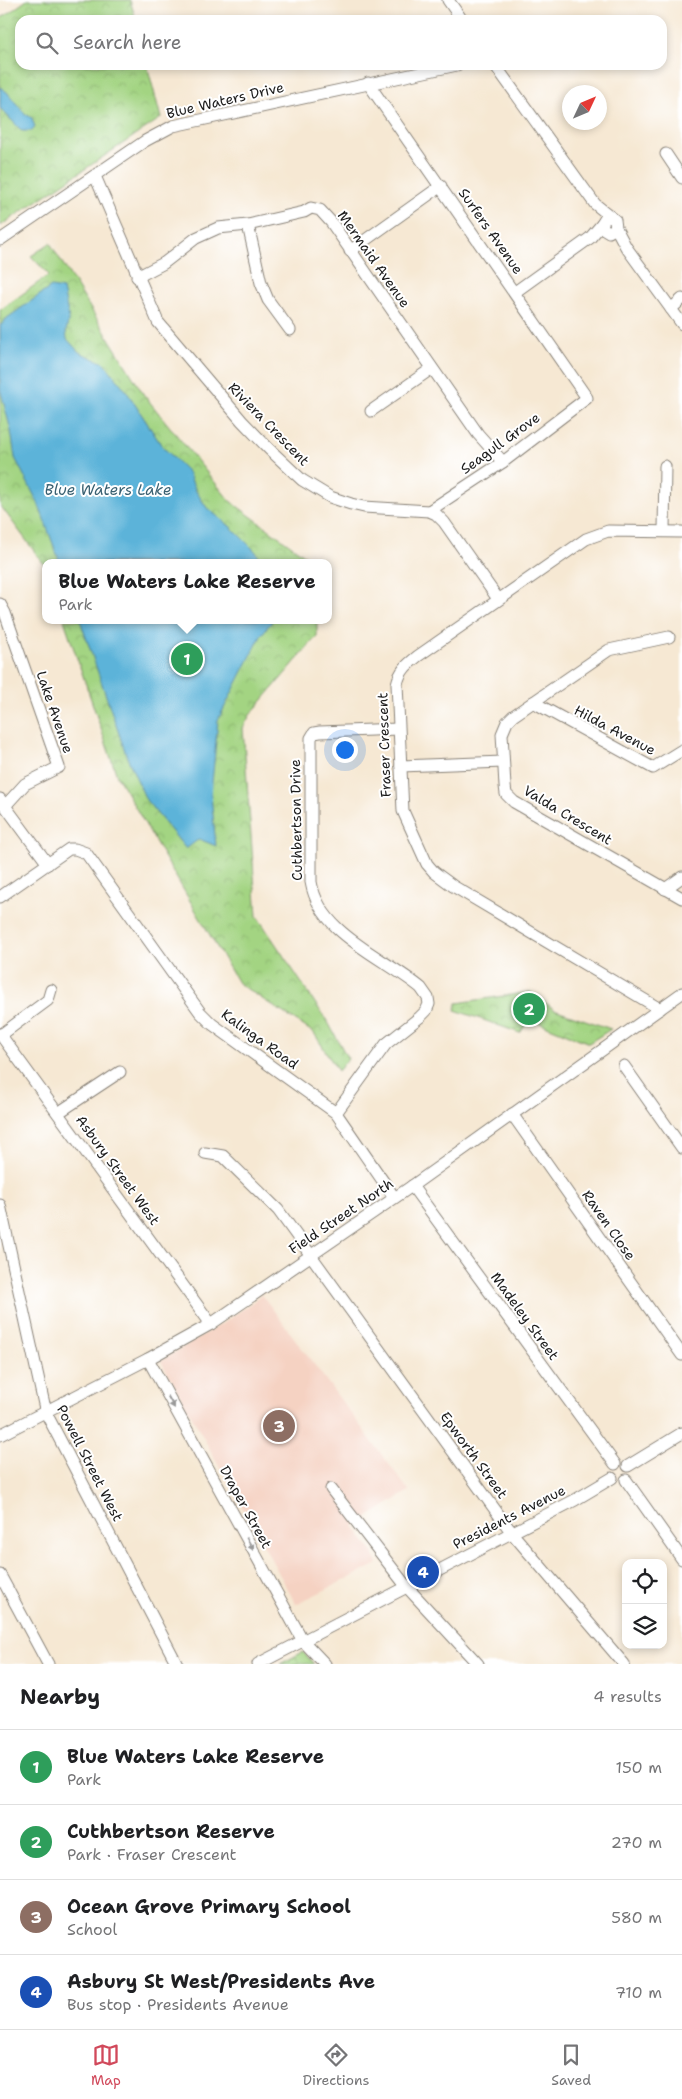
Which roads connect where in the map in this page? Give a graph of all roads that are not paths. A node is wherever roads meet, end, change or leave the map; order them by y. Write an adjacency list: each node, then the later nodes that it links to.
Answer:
1 (448, 0): 2 (street)
2 (458, 15)
3 (432, 70): 5 (street, Blue Waters Drive)
4 (499, 70): 11 (street)
5 (368, 83): 7 (street, Blue Waters Drive); 9 (street, Surfers Avenue)
6 (666, 154): 8 (street)
7 (94, 176): 12 (street, Blue Waters Drive); 14 (street, Riviera Crescent)
8 (682, 178)
9 (441, 186): 13 (street); 15 (street, Surfers Avenue)
10 (248, 225): 13 (street, Mermaid Avenue); 14 (street, Mermaid Avenue); 19 (street)
11 (608, 226): 15 (street); 17 (street)
12 (0, 240)
13 (350, 251): 20 (street, Mermaid Avenue)
14 (137, 278): 25 (street, Riviera Crescent)
15 (515, 292): 21 (street, Surfers Avenue)
16 (682, 299): 17 (street)
17 (671, 309): 18 (street)
18 (682, 324)
19 (290, 330)
20 (431, 369): 22 (street); 23 (street, Mermaid Avenue)
21 (588, 398): 23 (street, Seagull Grove)
22 (371, 411)
23 (503, 462): 25 (street, Seagull Grove)
24 (665, 466): 26 (street)
25 (429, 511): 28 (street)
26 (664, 531): 27 (street, Fraser Crescent); 28 (street, Fraser Crescent)
27 (682, 532)
28 (498, 599): 32 (street, Fraser Crescent)
29 (0, 604): 36 (street, Lake Avenue)
30 (669, 637): 31 (street, Valda Crescent)
31 (533, 702): 33 (street, Hilda Avenue); 34 (street, Valda Crescent)
32 (398, 729): 35 (street, Fraser Crescent); 48 (street, Cuthbertson Drive)
33 (682, 750)
34 (503, 762): 35 (street); 39 (street, Valda Crescent)
35 (401, 766): 44 (street, Fraser Crescent)
36 (2, 802): 37 (street)
37 (48, 864): 40 (street); 48 (street, Kalinga Road)
38 (682, 877): 39 (street)
39 (665, 889): 41 (street, Valda Crescent)
40 (0, 897)
41 (682, 898)
42 (51, 990): 45 (street)
43 (682, 993): 44 (street, Field Street North)
44 (660, 1009): 50 (street, Field Street North)
45 (0, 1034): 49 (street, Asbury Street West)
46 (624, 1066): 51 (street)
47 (120, 1072): 49 (street)
48 (336, 1113): 54 (street, Kalinga Road)
49 (58, 1114): 58 (street, Asbury Street West)
50 (512, 1114): 53 (street, Field Street North); 59 (street, Raven Close)
51 (682, 1148)
52 (205, 1153): 57 (street, Epworth Street)
53 (412, 1186): 54 (street, Field Street North); 64 (street, Madeley Street)
54 (394, 1198): 57 (street, Field Street North)
55 (0, 1205): 56 (street, Powell Street West)
56 (3, 1232): 61 (street, Powell Street West)
57 (310, 1255): 58 (street, Field Street North); 69 (street, Epworth Street)
58 (211, 1324): 60 (street, Field Street North)
59 (682, 1354)
60 (148, 1359): 61 (street, Field Street North); 73 (street, Draper Street, one-way to 73)
61 (46, 1412): 63 (street, Field Street North); 75 (street, Powell Street West)
62 (682, 1433): 65 (street)
63 (0, 1435)
64 (615, 1464): 65 (street); 66 (street)
65 (628, 1466): 67 (street)
66 (612, 1478): 67 (street); 69 (street, Presidents Avenue)
67 (626, 1480): 70 (street)
68 (330, 1489): 72 (street)
69 (512, 1533): 72 (street, Presidents Avenue); 79 (street, Epworth Street)
70 (682, 1559)
71 (0, 1575): 74 (street)
72 (406, 1586): 73 (street, Presidents Avenue); 78 (street)
73 (303, 1641): 76 (street, Presidents Avenue); 77 (street, Draper Street)
74 (48, 1664)
75 (177, 1664)
76 (258, 1664)
77 (325, 1664)
78 (478, 1664)
79 (624, 1664)

